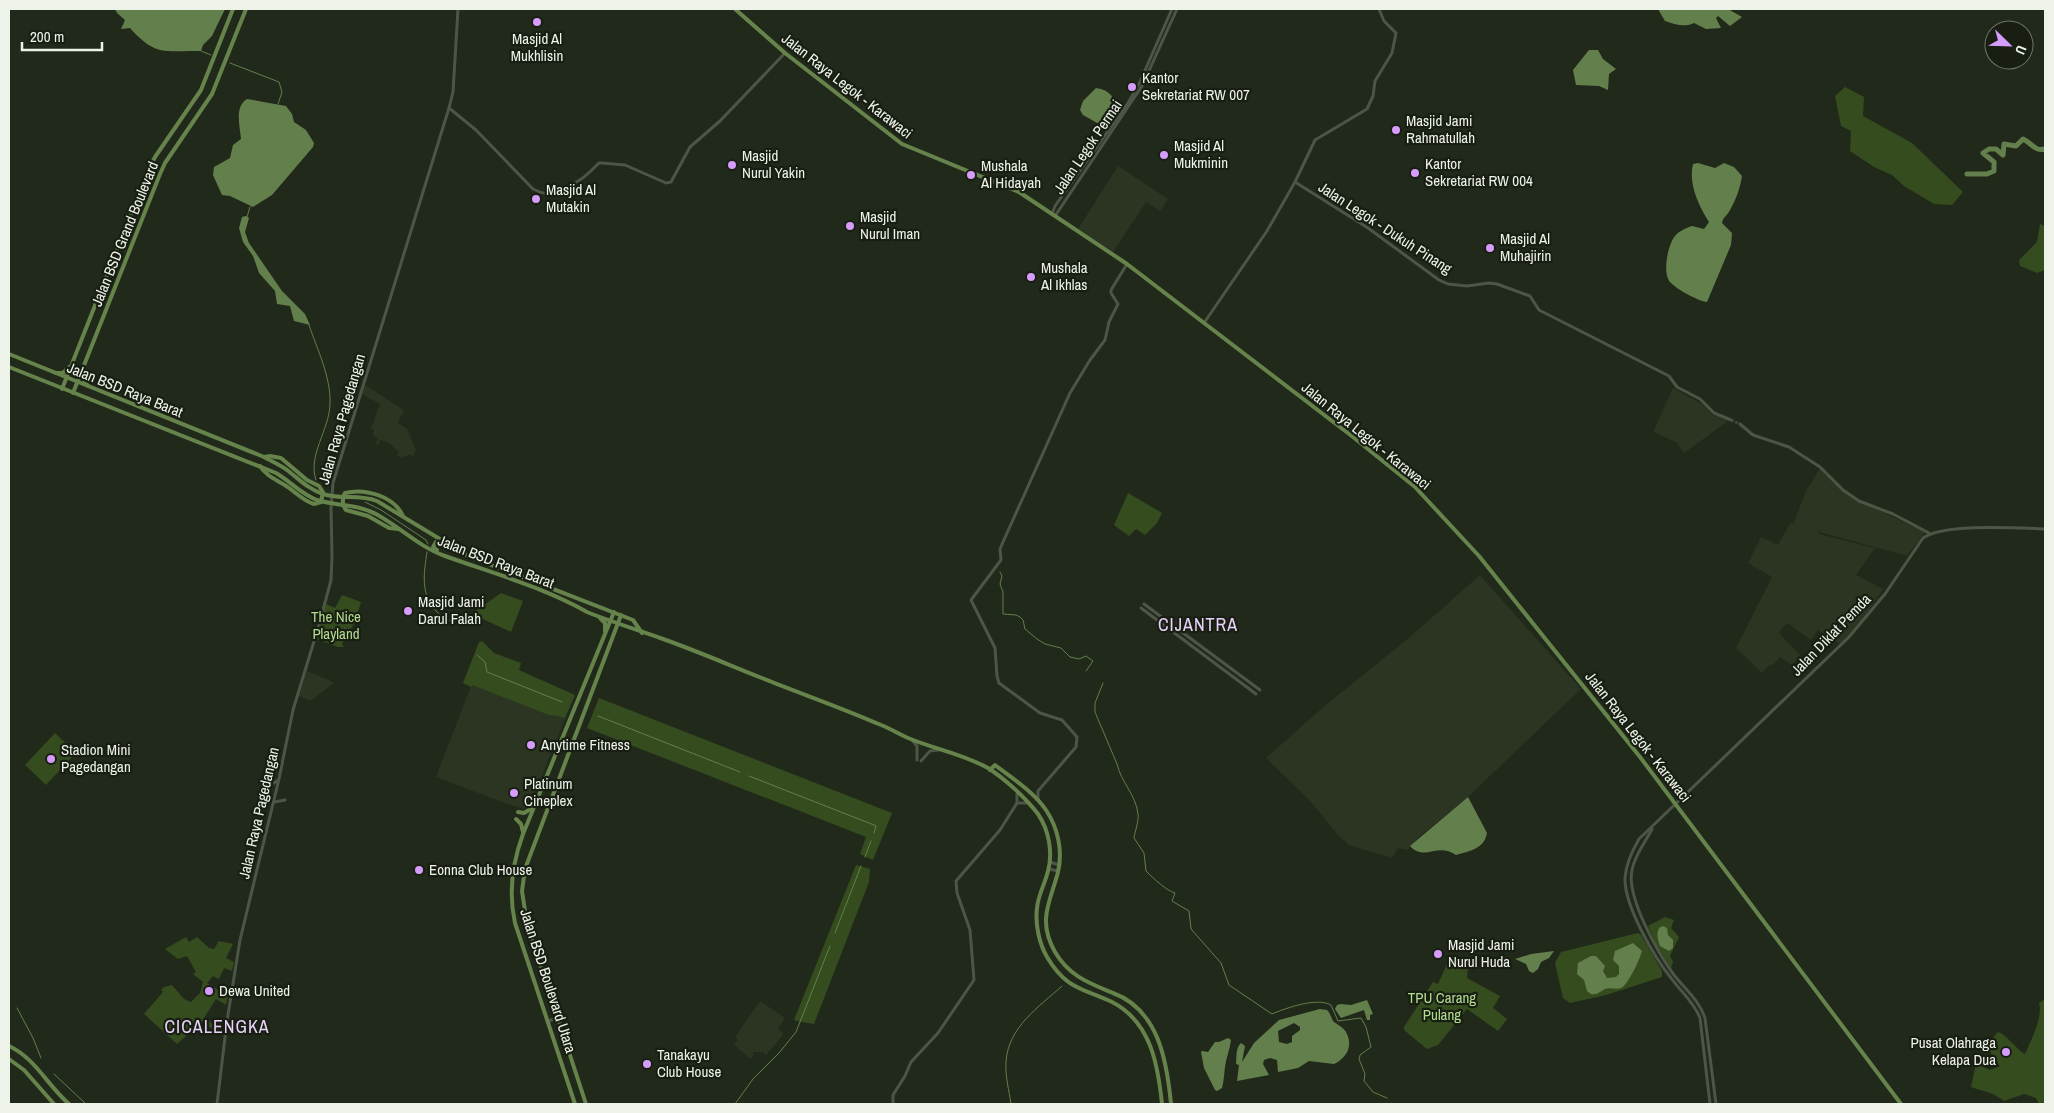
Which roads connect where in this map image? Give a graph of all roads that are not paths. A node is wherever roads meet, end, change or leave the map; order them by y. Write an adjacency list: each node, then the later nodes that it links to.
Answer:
1 (233, 9): 16 (main road, Jalan BSD Grand Boulevard)
2 (246, 9): 18 (main road, Jalan BSD Grand Boulevard)
3 (458, 9): 9 (street, Jalan Raya Pagedangan)
4 (735, 9): 8 (main road, Jalan Raya Legok - Karawaci)
5 (1172, 9): 11 (street, Jalan Legok Permai)
6 (1177, 9): 11 (street, Jalan Legok Permai)
7 (1379, 9): 10 (street)
8 (785, 53): 9 (street); 12 (main road, Jalan Raya Legok - Karawaci)
9 (449, 108): 57 (street, Jalan Raya Pagedangan)
10 (1295, 182): 14 (street); 25 (street, Jalan Legok - Dukuh Pinang)
11 (1073, 187): 12 (street, Jalan Legok Permai)
12 (1054, 215): 13 (main road, Jalan Raya Legok - Karawaci)
13 (1127, 264): 14 (main road, Jalan Raya Legok - Karawaci); 59 (street)
14 (1204, 323): 67 (main road, Jalan Raya Legok - Karawaci)
15 (9, 354): 19 (main road, Jalan BSD Raya Barat)
16 (72, 365): 19 (main road); 20 (main road, Jalan BSD Grand Boulevard)
17 (9, 367): 23 (main road, Jalan BSD Raya Barat)
18 (82, 370): 21 (main road, Jalan BSD Grand Boulevard); 22 (main road)
19 (51, 372): 20 (main road, Jalan BSD Raya Barat)
20 (66, 378): 21 (main road, Jalan BSD Raya Barat); 23 (main road, Jalan BSD Grand Boulevard)
21 (78, 383): 22 (main road, Jalan BSD Raya Barat); 24 (main road, Jalan BSD Grand Boulevard)
22 (89, 387): 27 (main road, Jalan BSD Raya Barat)
23 (62, 389): 24 (main road, Jalan BSD Raya Barat)
24 (73, 393): 28 (main road, Jalan BSD Raya Barat)
25 (1731, 420)
26 (1740, 424): 32 (street)
27 (264, 457): 28 (main road); 29 (main road, Jalan BSD Raya Barat)
28 (260, 466): 31 (main road, Jalan BSD Raya Barat)
29 (403, 517): 31 (main road); 33 (main road, Jalan BSD Raya Barat)
30 (2045, 529): 32 (street)
31 (400, 530): 34 (main road, Jalan BSD Raya Barat)
32 (1930, 533): 67 (street, Jalan Diklat Pemda)
33 (468, 556): 34 (main road); 37 (main road, Jalan BSD Raya Barat)
34 (465, 562): 39 (main road, Jalan BSD Raya Barat)
35 (1144, 604): 42 (street)
36 (1141, 608): 44 (street)
37 (614, 612): 38 (main road, Jalan BSD Raya Barat); 40 (main road, Jalan BSD Boulevard Utara)
38 (622, 615): 41 (main road, Jalan BSD Boulevard Utara); 45 (main road, Jalan BSD Raya Barat)
39 (597, 616): 40 (main road, Jalan BSD Raya Barat); 46 (main road)
40 (610, 621): 41 (main road, Jalan BSD Raya Barat); 46 (main road, Jalan BSD Boulevard Utara)
41 (618, 624): 43 (main road, Jalan BSD Raya Barat); 47 (main road, Jalan BSD Boulevard Utara)
42 (1174, 627): 44 (street); 50 (street)
43 (630, 628): 45 (main road, Jalan BSD Raya Barat); 47 (main road)
44 (1171, 630): 51 (street)
45 (642, 633): 54 (main road, Jalan BSD Raya Barat)
46 (604, 636): 48 (main road, Jalan BSD Boulevard Utara)
47 (612, 639): 49 (main road, Jalan BSD Boulevard Utara)
48 (599, 646): 49 (main road); 68 (main road, Jalan BSD Boulevard Utara)
49 (608, 651): 80 (main road, Jalan BSD Boulevard Utara)
50 (1215, 657): 51 (street); 52 (street)
51 (1212, 661): 53 (street)
52 (1260, 690)
53 (1256, 694)
54 (910, 739): 55 (main road, Jalan BSD Raya Barat); 55 (street)
55 (939, 750): 56 (main road, Jalan BSD Raya Barat)
56 (990, 770): 60 (main road); 61 (main road)
57 (279, 779): 58 (street); 64 (street, Jalan Raya Pagedangan)
58 (267, 782)
59 (1038, 791): 60 (street); 63 (street)
60 (1029, 792): 63 (main road)
61 (1017, 793): 65 (street); 66 (main road)
62 (286, 800): 64 (street)
63 (1038, 800): 74 (main road)
64 (273, 802): 87 (street, Jalan Raya Pagedangan)
65 (1017, 803): 66 (street); 90 (street)
66 (1027, 803): 73 (main road)
67 (1676, 804): 71 (street, Jalan Diklat Pemda); 95 (main road, Jalan Raya Legok - Karawaci)
68 (535, 806): 69 (main road); 72 (main road, Jalan BSD Boulevard Utara)
69 (518, 812)
70 (516, 819): 72 (main road)
71 (1652, 827): 75 (street); 77 (street)
72 (523, 834): 79 (main road, Jalan BSD Boulevard Utara)
73 (1050, 862): 74 (street); 76 (main road)
74 (1059, 865): 78 (main road)
75 (1627, 868): 77 (street); 93 (street)
76 (1049, 869): 78 (street); 91 (main road)
77 (1632, 869): 94 (street)
78 (1058, 871): 92 (main road)
79 (511, 879): 80 (main road); 82 (main road, Jalan BSD Boulevard Utara)
80 (522, 879): 81 (main road, Jalan BSD Boulevard Utara)
81 (558, 1018): 82 (street); 89 (main road, Jalan BSD Boulevard Utara)
82 (548, 1021): 88 (main road, Jalan BSD Boulevard Utara)
83 (9, 1046): 86 (main road)
84 (9, 1059): 85 (main road)
85 (54, 1104)
86 (69, 1104)
87 (217, 1104)
88 (575, 1104)
89 (586, 1104)
90 (893, 1104)
91 (1162, 1104)
92 (1171, 1104)
93 (1710, 1104)
94 (1716, 1104)
95 (1901, 1104)

